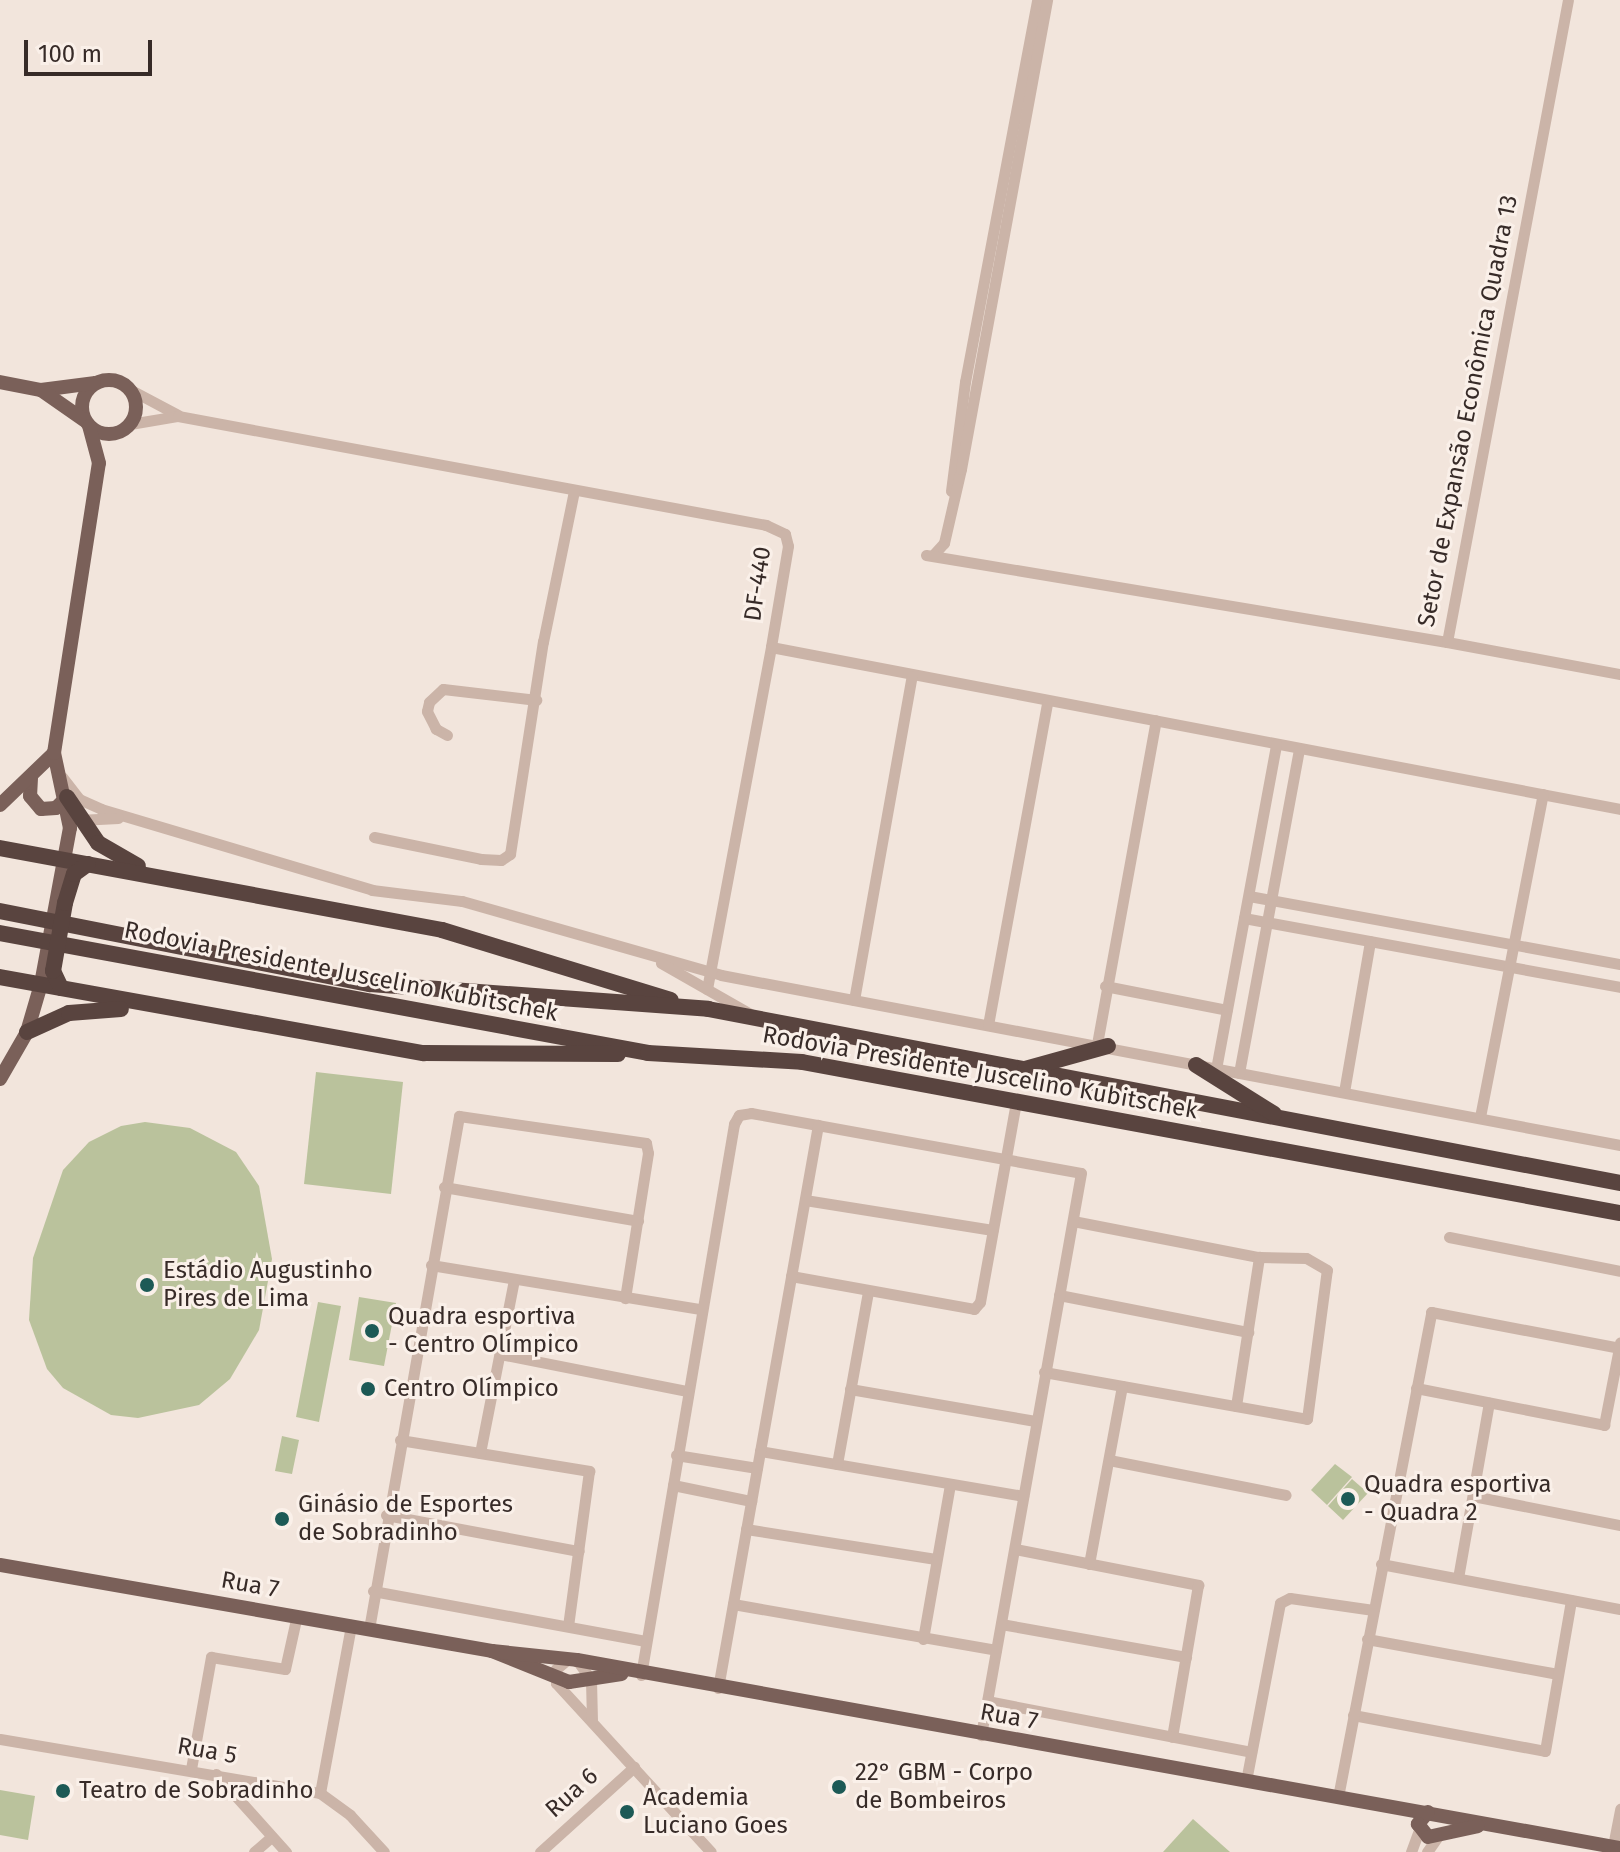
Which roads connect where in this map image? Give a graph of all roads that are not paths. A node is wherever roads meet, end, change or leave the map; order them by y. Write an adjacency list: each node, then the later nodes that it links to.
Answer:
1 (1037, 0): 13 (street)
2 (1047, 0): 13 (street)
3 (1568, 0): 14 (street, Setor de Expansão Econômica Quadra 13)
4 (0, 382): 6 (main road, DF-440)
5 (94, 383): 6 (main road, DF-440); 7 (main road, DF-440); 9 (main road)
6 (41, 390): 9 (main road, DF-440)
7 (131, 390): 8 (street, DF-440); 10 (main road)
8 (178, 416): 10 (street, DF-440); 12 (street, DF-440)
9 (87, 423): 10 (main road, DF-440); 11 (main road)
10 (124, 428): 11 (main road)
11 (99, 463): 24 (main road)
12 (574, 491): 15 (street, DF-440 / DF-440); 18 (street)
13 (952, 503): 14 (street, Setor de Expansão Econômica Quadra 13)
14 (1447, 642): 16 (street)
15 (771, 647): 17 (street); 49 (street, DF-440)
16 (1620, 674)
17 (912, 676): 19 (street); 56 (street)
18 (536, 700): 21 (street); 33 (street)
19 (1047, 702): 20 (street); 61 (street)
20 (1156, 720): 22 (street); 52 (street)
21 (447, 735)
22 (1276, 745): 23 (street); 38 (street)
23 (1299, 749): 27 (street); 39 (street)
24 (54, 753): 25 (main road); 26 (main road)
25 (62, 777): 28 (main road); 31 (street)
26 (31, 778): 28 (main road); 29 (main road)
27 (1543, 794): 30 (street); 45 (street)
28 (67, 797): 32 (highway)
29 (0, 805)
30 (1620, 809)
31 (130, 818): 32 (street); 46 (street)
32 (75, 820): 35 (main road); 37 (highway)
33 (374, 837)
34 (0, 848): 35 (highway)
35 (63, 860): 36 (highway); 51 (main road)
36 (88, 864): 37 (highway); 54 (highway)
37 (170, 879): 57 (highway)
38 (1249, 896): 39 (street); 41 (street)
39 (1270, 900): 42 (street); 45 (street)
40 (0, 911): 57 (highway, Rodovia Presidente Juscelino Kubitschek)
41 (1244, 918): 42 (street); 58 (street)
42 (1266, 922): 44 (street); 68 (street)
43 (0, 933): 64 (highway, Rodovia Presidente Juscelino Kubitschek)
44 (1370, 941): 48 (street); 70 (street)
45 (1514, 944): 47 (street); 48 (street)
46 (646, 955): 49 (street); 55 (street)
47 (1620, 964)
48 (1509, 967): 53 (street); 72 (street)
49 (710, 972): 55 (street, DF-440); 56 (street)
50 (0, 977): 51 (highway)
51 (41, 984): 54 (highway); 62 (main road)
52 (1105, 986): 58 (street); 63 (street)
53 (1620, 987)
54 (61, 988): 59 (highway)
55 (707, 989): 60 (street)
56 (854, 1000): 61 (street)
57 (708, 1009): 60 (highway, Rodovia Presidente Juscelino Kubitschek)
58 (1227, 1010): 66 (street)
59 (197, 1014): 62 (highway); 64 (highway)
60 (762, 1021): 67 (highway, Rodovia Presidente Juscelino Kubitschek)
61 (988, 1025): 63 (street)
62 (27, 1032): 69 (main road)
63 (1103, 1045): 65 (street); 67 (highway)
64 (648, 1053): 71 (highway, Rodovia Presidente Juscelino Kubitschek)
65 (1196, 1065): 66 (street); 73 (highway)
66 (1216, 1069): 68 (street)
67 (1020, 1070): 73 (highway, Rodovia Presidente Juscelino Kubitschek)
68 (1239, 1073): 70 (street)
69 (0, 1079)
70 (1344, 1092): 72 (street)
71 (1016, 1102): 76 (street); 80 (highway, Rodovia Presidente Juscelino Kubitschek)
72 (1480, 1117): 75 (street)
73 (1282, 1119): 77 (highway, Rodovia Presidente Juscelino Kubitschek)
74 (818, 1125): 76 (street); 79 (street); 93 (street)
75 (1620, 1145)
76 (1007, 1160): 82 (street); 83 (street)
77 (1620, 1183)
78 (444, 1187): 81 (street); 81 (street); 86 (street)
79 (805, 1200): 83 (street); 88 (street)
80 (1620, 1213)
81 (638, 1221): 92 (street)
82 (1073, 1221): 85 (street); 91 (street)
83 (993, 1230): 90 (street)
84 (1449, 1237): 87 (street)
85 (1259, 1257): 94 (street); 103 (street)
86 (431, 1265): 89 (street); 105 (street)
87 (1620, 1271)
88 (791, 1276): 90 (street); 106 (street)
89 (514, 1279): 92 (street); 96 (street)
90 (868, 1291): 100 (street)
91 (1059, 1295): 94 (street); 97 (street)
92 (625, 1298): 93 (street)
93 (700, 1309): 101 (street)
94 (1248, 1332): 103 (street)
95 (1620, 1346): 99 (street); 102 (street)
96 (500, 1354): 101 (street); 107 (street)
97 (1044, 1372): 98 (street); 104 (street)
98 (1122, 1386): 103 (street); 109 (street)
99 (1416, 1388): 102 (street); 125 (street)
100 (850, 1389): 104 (street); 110 (street)
101 (687, 1391): 108 (street)
102 (1489, 1403): 116 (street)
103 (1236, 1406)
104 (1035, 1421): 115 (street)
105 (400, 1440): 107 (street); 118 (street)
106 (760, 1451): 110 (street); 111 (street)
107 (480, 1453): 122 (street)
108 (676, 1455): 111 (street); 112 (street)
109 (1109, 1460): 114 (street); 124 (street)
110 (837, 1464): 113 (street)
111 (757, 1468): 117 (street)
112 (673, 1485): 117 (street); 140 (street)
113 (950, 1485): 115 (street); 123 (street)
114 (1286, 1495)
115 (1023, 1496): 121 (street)
116 (1473, 1496): 119 (street); 127 (street)
117 (751, 1501): 120 (street)
118 (386, 1515): 122 (street); 128 (street)
119 (1620, 1525)
120 (746, 1529): 123 (street); 130 (street)
121 (1015, 1549): 124 (street); 134 (street)
122 (579, 1551): 136 (street)
123 (936, 1559): 138 (street)
124 (1089, 1564): 143 (street)
125 (1381, 1564): 127 (street); 132 (street)
126 (0, 1565): 133 (main road, Rua 7)
127 (1458, 1578): 129 (street)
128 (373, 1591): 136 (street); 137 (street)
129 (1571, 1600): 131 (street); 146 (street)
130 (733, 1604): 138 (street); 149 (street)
131 (1620, 1609)
132 (1373, 1610): 139 (street); 156 (street)
133 (297, 1615): 135 (main road, Rua 7); 158 (street)
134 (1001, 1624): 141 (street); 143 (street)
135 (351, 1625): 137 (main road, Rua 7); 161 (street)
136 (568, 1626): 140 (street)
137 (369, 1629): 142 (main road, Rua 7)
138 (923, 1639): 141 (street)
139 (1367, 1639): 146 (street); 151 (street)
140 (645, 1641): 145 (street)
141 (996, 1650): 150 (street)
142 (492, 1651): 144 (main road, Rua 7); 147 (main road, Rua 7)
143 (1186, 1657): 154 (street)
144 (572, 1660): 145 (main road, Rua 7); 147 (street); 148 (street)
145 (635, 1674): 148 (main road, Rua 7); 149 (main road, Rua 7)
146 (1558, 1674): 151 (street)
147 (553, 1677): 148 (main road, Rua 7); 152 (street, Rua 6)
148 (591, 1680): 152 (street)
149 (718, 1688): 153 (main road, Rua 7)
150 (987, 1701): 153 (street); 154 (street)
151 (1353, 1715): 162 (street)
152 (592, 1721): 157 (street, Rua 6)
153 (981, 1735): 160 (main road, Rua 7)
154 (1172, 1737): 156 (street)
155 (0, 1739): 158 (street, Rua 5)
156 (1251, 1752): 160 (street)
157 (634, 1767): 174 (street, Rua 6); 175 (street, Rua 6)
158 (191, 1769): 159 (street, Rua 5)
159 (215, 1774): 161 (street, Rua 5); 169 (street)
160 (1246, 1781): 162 (main road, Rua 7)
161 (320, 1793): 173 (street, Rua 5)
162 (1338, 1797): 163 (main road, Rua 7)
163 (1382, 1805): 165 (main road, Rua 7); 167 (main road, Rua 7)
164 (1620, 1809): 170 (street)
165 (1433, 1812): 166 (main road, Rua 7); 167 (main road); 168 (main road)
166 (1488, 1824): 168 (main road, Rua 7); 170 (main road, Rua 7)
167 (1419, 1827): 168 (main road, Rua 7); 176 (street)
168 (1440, 1834): 177 (street)
169 (271, 1837): 171 (street); 172 (street)
170 (1617, 1847)
171 (254, 1852)
172 (286, 1852)
173 (384, 1852)
174 (540, 1852)
175 (711, 1852)
176 (1411, 1852)
177 (1427, 1852)

